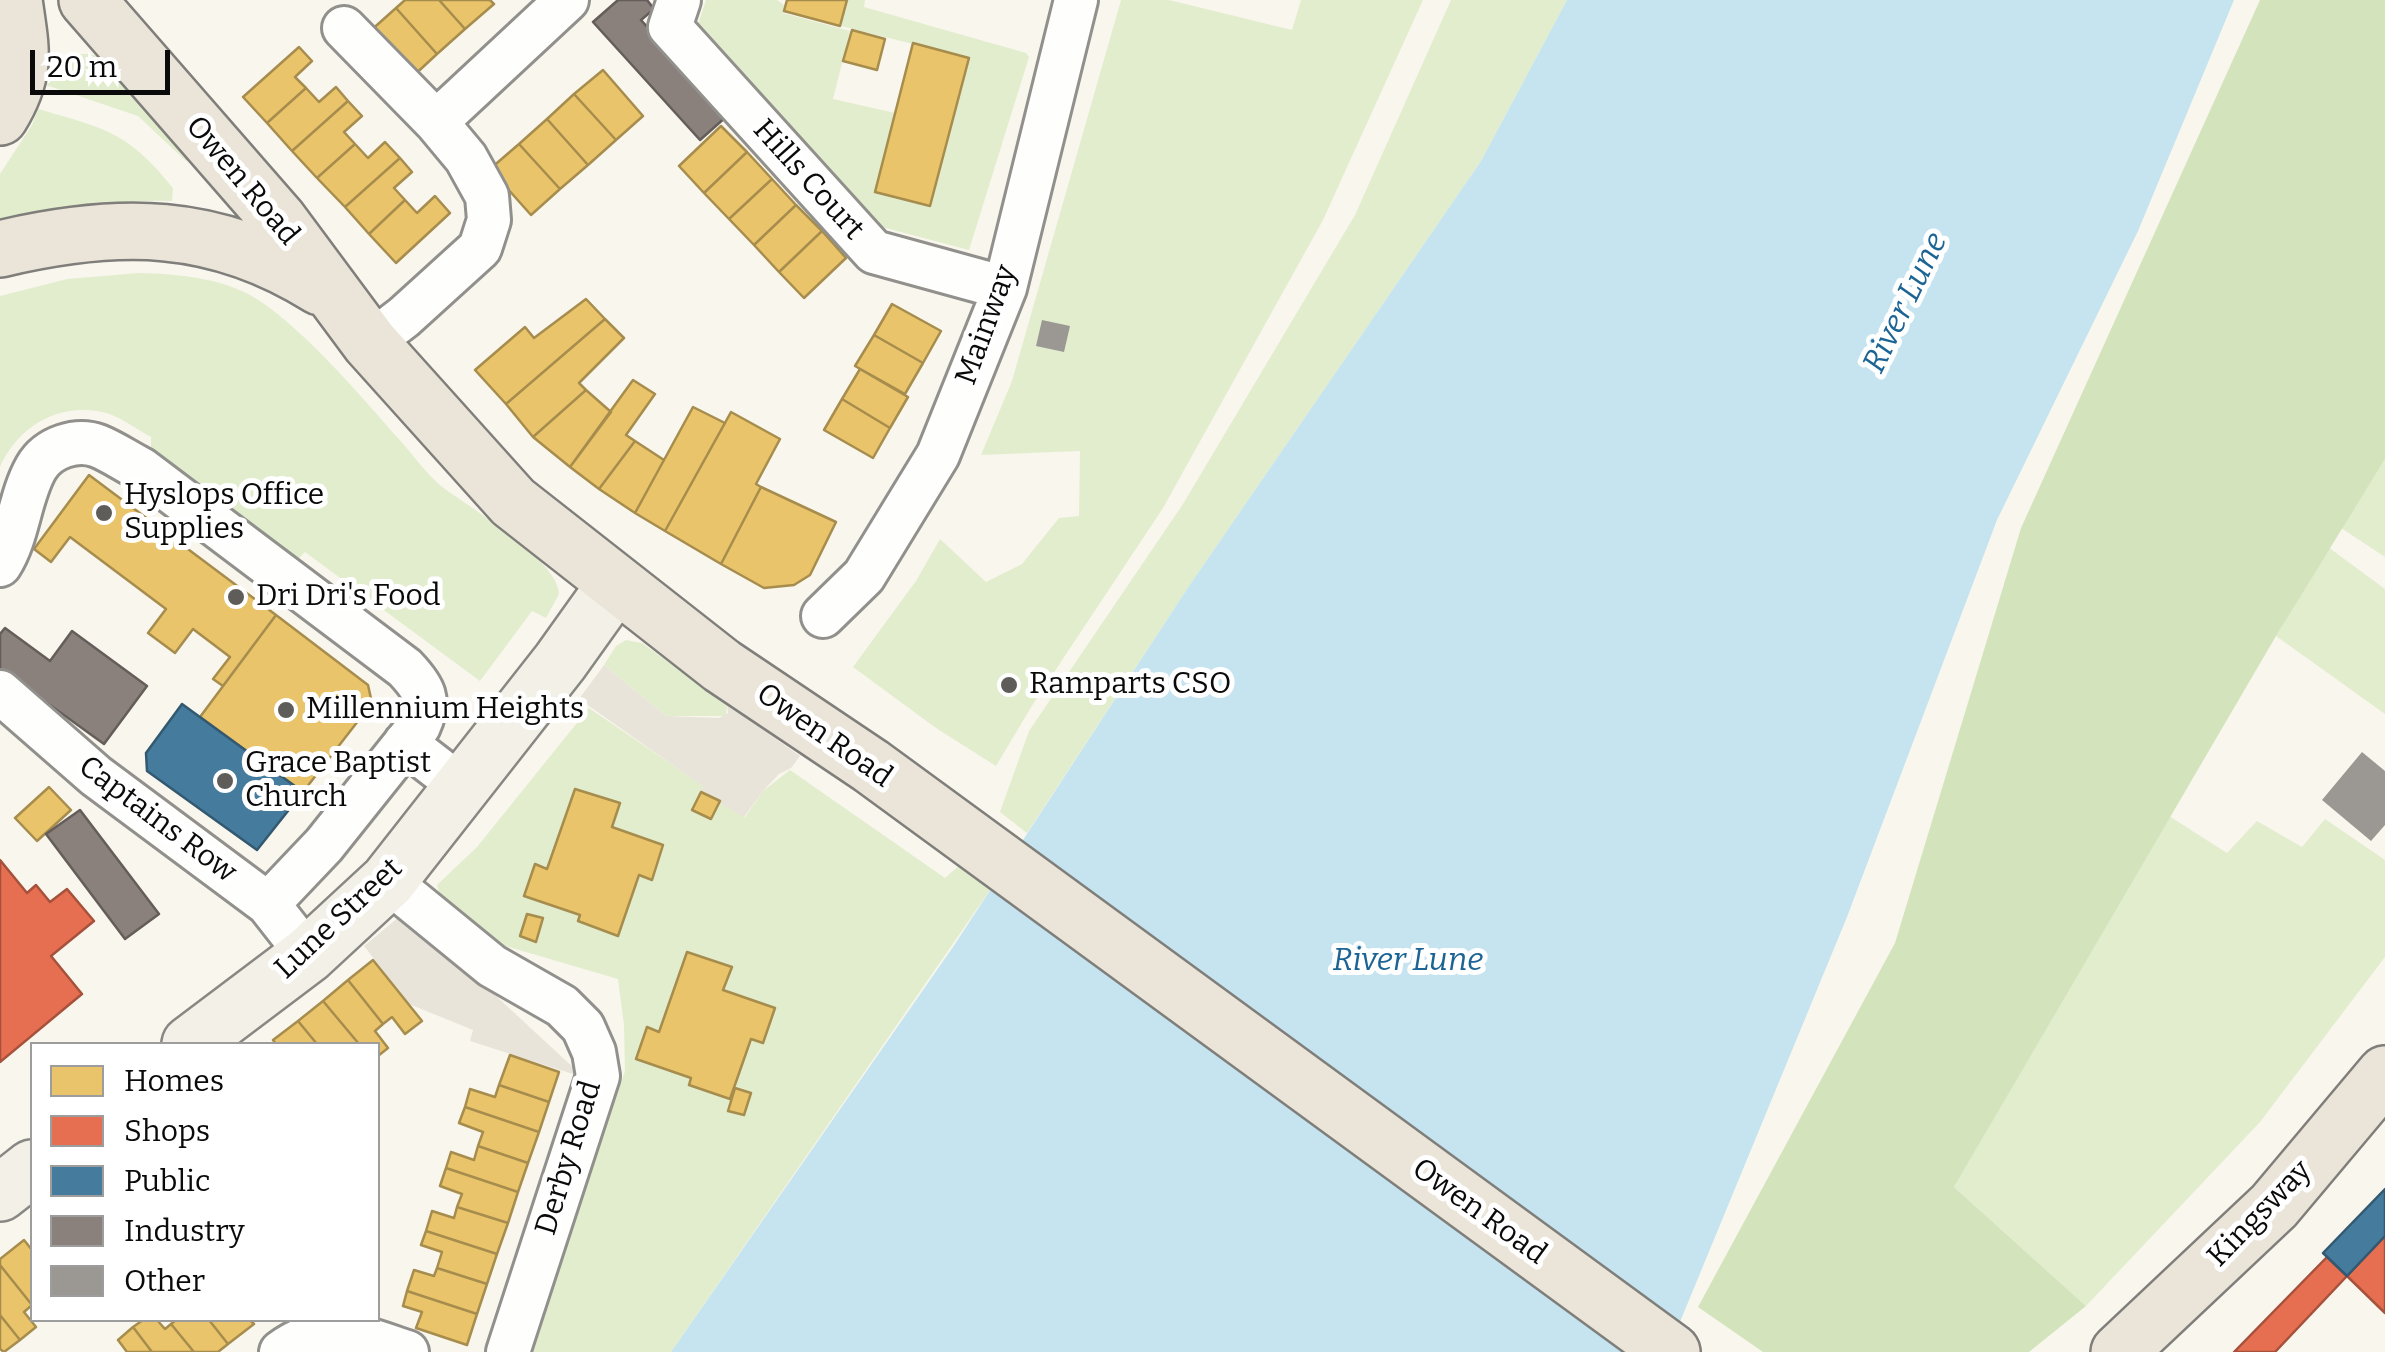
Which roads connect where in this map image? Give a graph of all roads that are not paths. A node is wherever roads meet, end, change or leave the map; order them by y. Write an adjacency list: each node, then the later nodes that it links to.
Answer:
1 (14, 0): 7 (main road)
2 (567, 0): 9 (street)
3 (679, 0): 11 (street, Hills Court)
4 (1076, 0): 11 (street, Mainway)
5 (90, 4): 7 (main road); 12 (main road, Owen Road)
6 (344, 28): 9 (street)
7 (22, 66): 8 (main road)
8 (0, 116)
9 (436, 122): 13 (street)
10 (0, 249): 12 (main road)
11 (1005, 288): 16 (street, Mainway)
12 (331, 294): 13 (main road, Owen Road)
13 (370, 343): 15 (main road, Owen Road)
14 (0, 565): 18 (street)
15 (614, 584): 19 (street, Lune Street); 31 (main road, Owen Road)
16 (823, 616)
17 (0, 692): 21 (street, Captains Row)
18 (412, 734): 19 (street); 21 (street, Lune Street)
19 (462, 787): 20 (street, Lune Street)
20 (388, 881): 22 (street, Lune Street); 30 (street, Derby Road)
21 (268, 904): 22 (street, Captains Row)
22 (308, 955): 23 (street, Lune Street)
23 (193, 1042)
24 (2385, 1074): 27 (main road, Kingsway)
25 (30, 1170): 26 (street)
26 (0, 1194)
27 (2123, 1350)
28 (282, 1352): 29 (street)
29 (407, 1352)
30 (508, 1352)
31 (1672, 1352)

